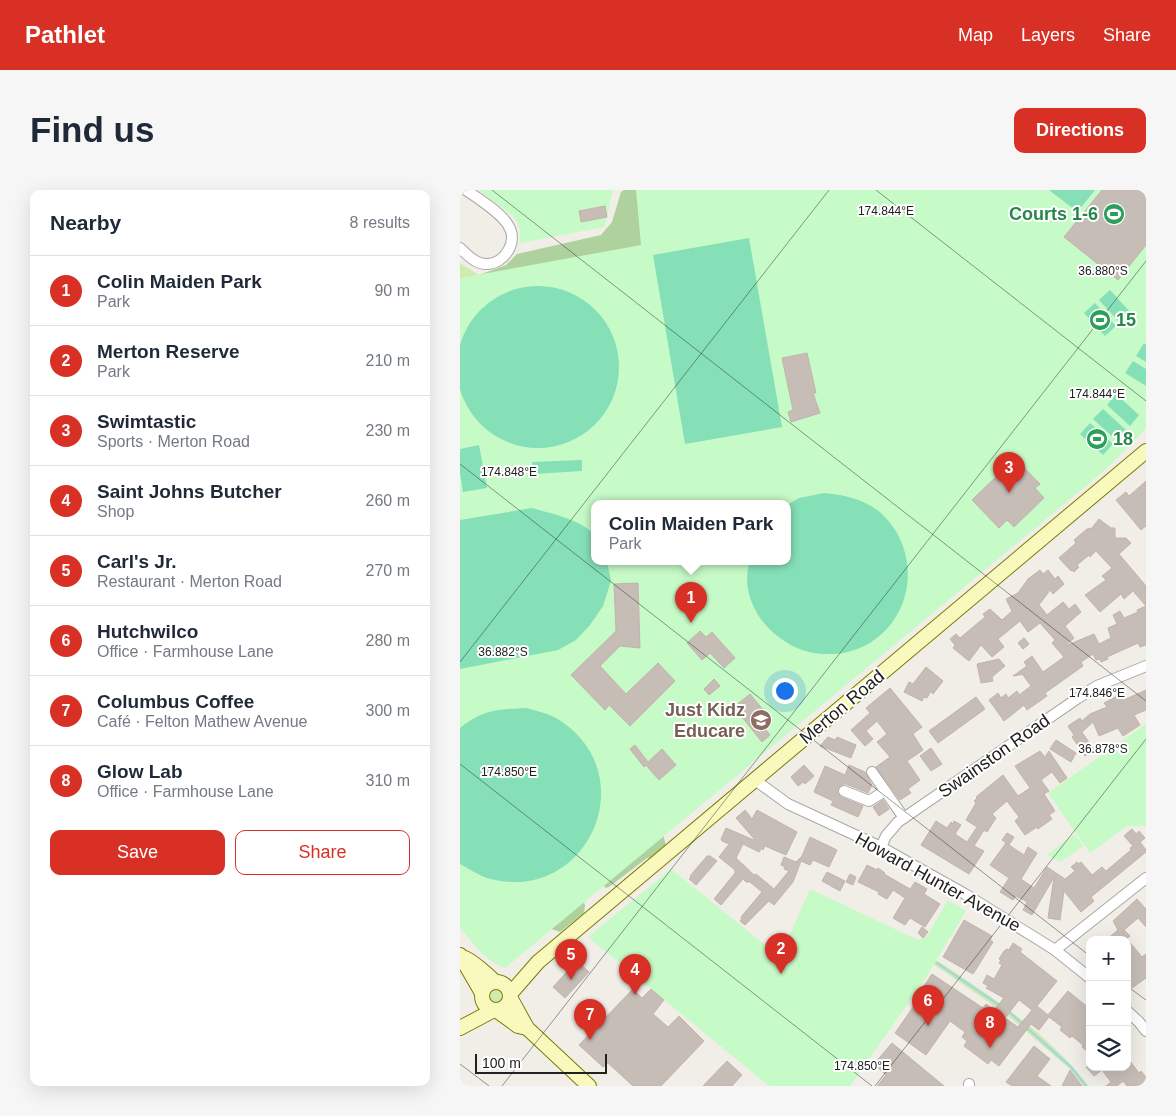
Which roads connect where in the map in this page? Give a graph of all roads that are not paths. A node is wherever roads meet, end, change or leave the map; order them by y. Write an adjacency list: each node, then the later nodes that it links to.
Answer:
1 (466, 190): 2 (street)
2 (460, 248)
3 (1146, 452): 6 (main road, Merton Road)
4 (1146, 666): 9 (street, Swainston Road)
5 (872, 772): 8 (street)
6 (754, 780): 10 (street, Howard Hunter Avenue); 14 (main road, Merton Road)
7 (844, 791): 8 (street)
8 (885, 791): 9 (street)
9 (904, 818): 10 (street, Swainston Road)
10 (881, 847): 12 (street, Howard Hunter Avenue)
11 (1146, 878): 12 (street)
12 (1055, 950): 15 (street, Howard Hunter Avenue)
13 (461, 956): 16 (main road); 18 (main road)
14 (538, 962): 16 (main road, Merton Road); 17 (main road, Merton Road)
15 (1086, 975)
16 (498, 982): 17 (main road); 18 (main road)
17 (511, 996): 19 (main road); 23 (main road)
18 (483, 997): 19 (main road); 22 (main road)
19 (495, 1010): 22 (main road); 23 (main road)
20 (1131, 1013): 21 (street)
21 (1143, 1020): 24 (street)
22 (460, 1028)
23 (527, 1028): 25 (main road)
24 (1146, 1031)
25 (589, 1086)

